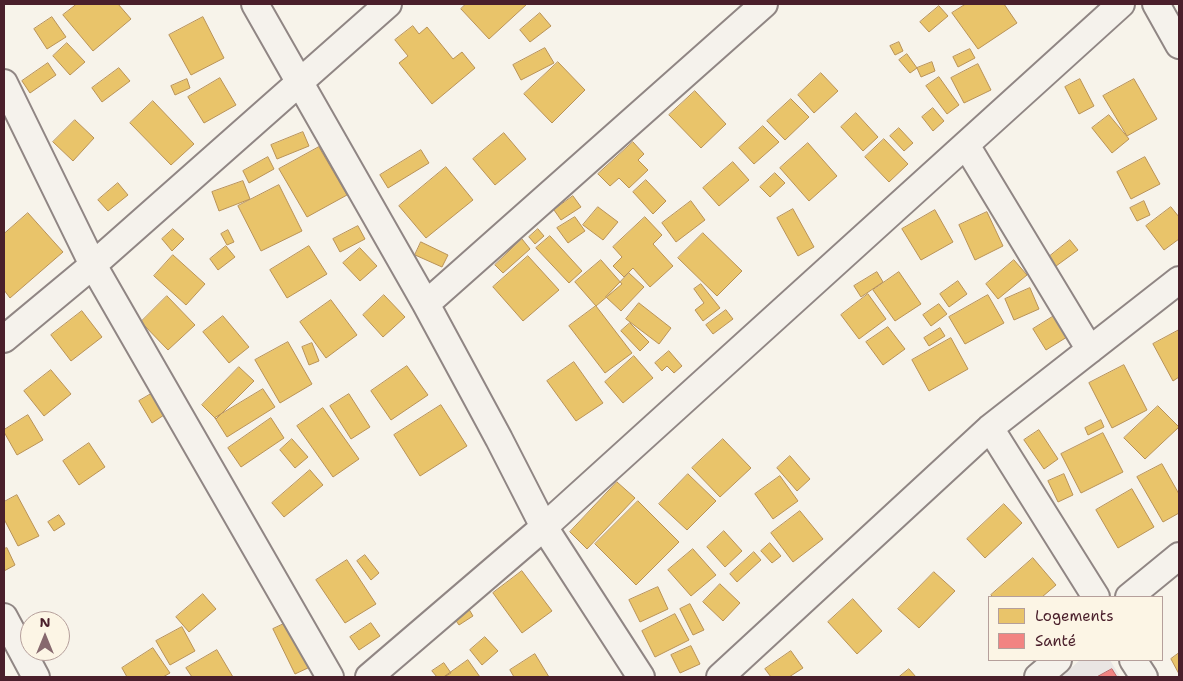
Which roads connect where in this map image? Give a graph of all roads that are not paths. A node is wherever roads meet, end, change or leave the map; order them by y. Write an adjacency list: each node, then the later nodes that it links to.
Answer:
1 (255, 4): 7 (street)
2 (388, 4): 7 (street)
3 (764, 4): 12 (street)
4 (1121, 4): 9 (street)
5 (1156, 4): 6 (street)
6 (1179, 46)
7 (299, 82): 10 (street); 12 (street)
8 (4, 83): 10 (street)
9 (966, 145): 14 (street); 16 (street)
10 (93, 265): 13 (street); 24 (street)
11 (1179, 280): 14 (street)
12 (426, 304): 16 (street)
13 (4, 339)
14 (1090, 350): 15 (street)
15 (990, 428): 18 (street); 27 (street)
16 (544, 527): 25 (street); 26 (street)
17 (1179, 556): 19 (street)
18 (1095, 596)
19 (1130, 596)
20 (4, 617): 23 (street)
21 (1057, 661): 28 (street)
22 (1134, 661): 29 (street)
23 (36, 677)
24 (330, 677)
25 (369, 677)
26 (641, 677)
27 (720, 677)
28 (1038, 677)
29 (1144, 677)

